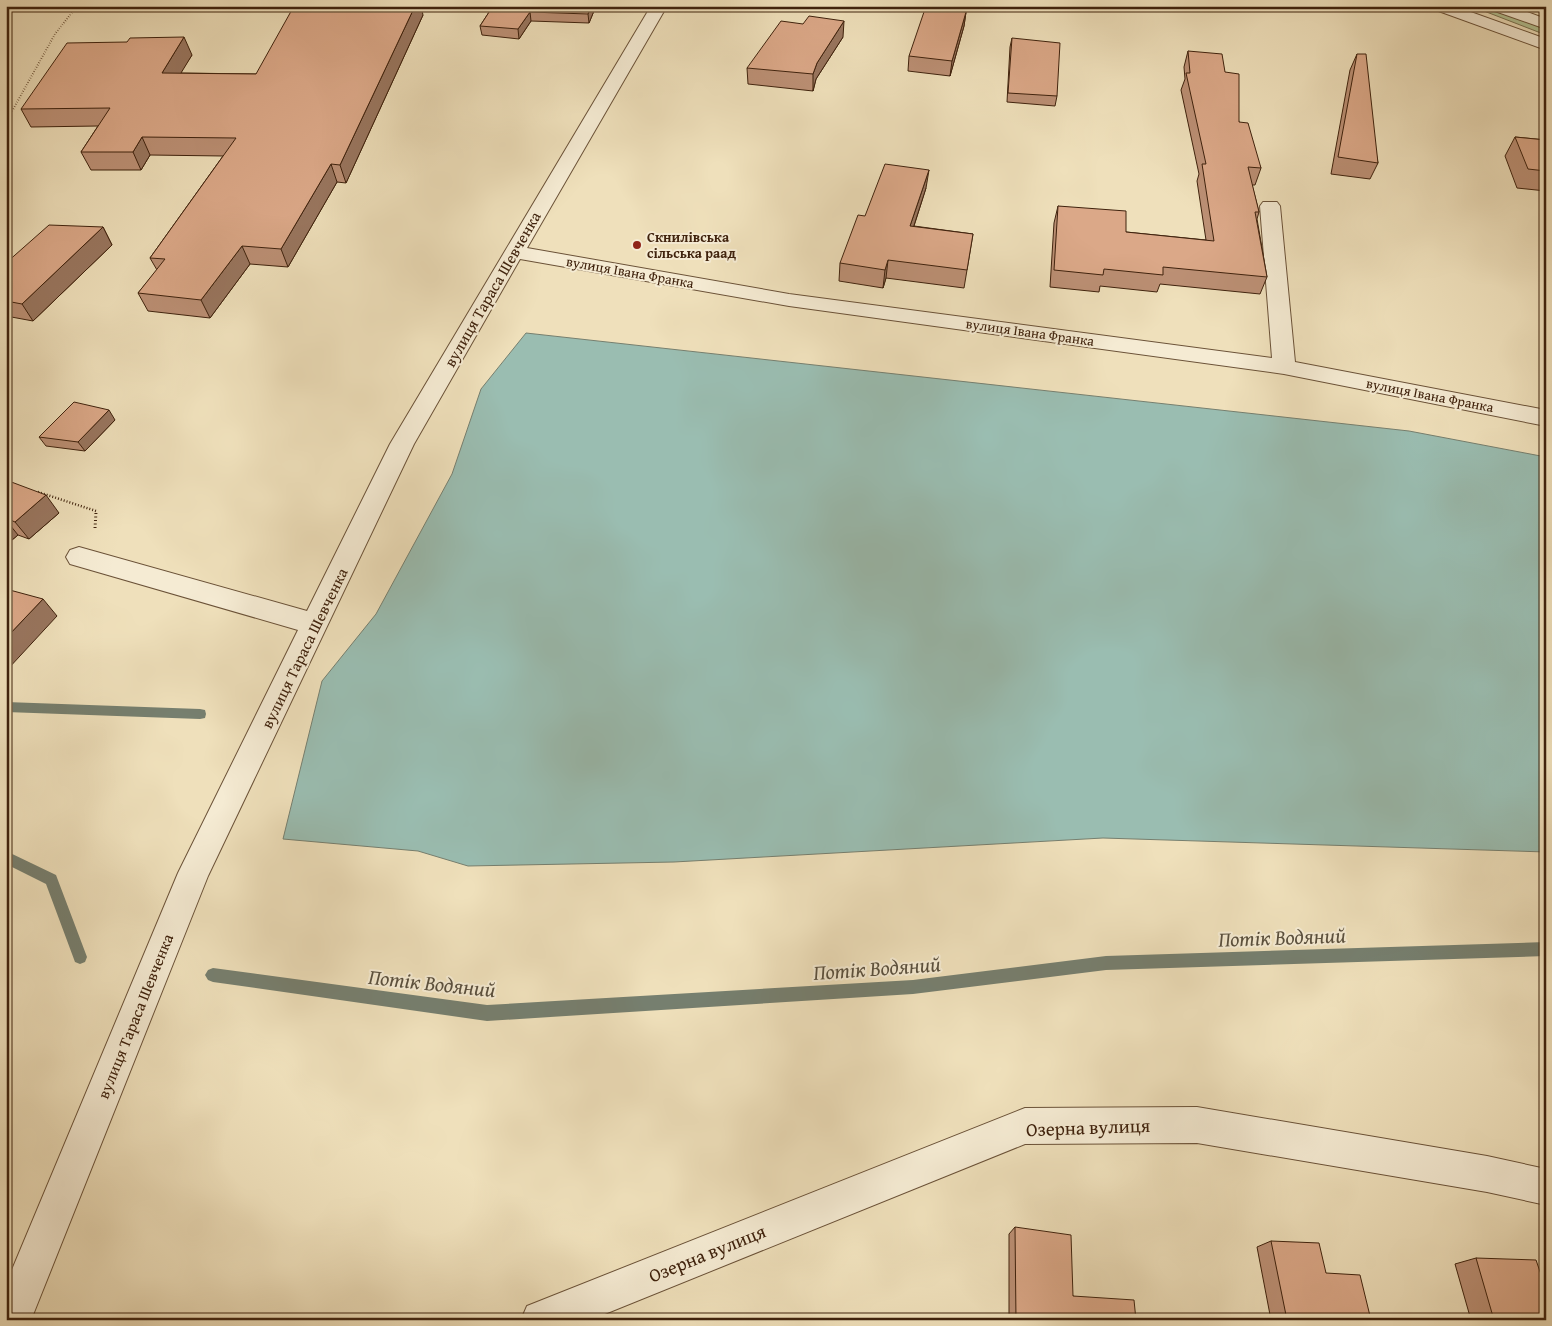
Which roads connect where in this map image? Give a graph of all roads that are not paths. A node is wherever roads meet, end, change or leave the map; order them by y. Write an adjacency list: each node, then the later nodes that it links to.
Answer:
1 (659, 6): 7 (street, вулиця Тараса Шевченка)
2 (1439, 6): 5 (street)
3 (1495, 6): 4 (street)
4 (1546, 24)
5 (1546, 45)
6 (1270, 206): 8 (street)
7 (513, 252): 8 (street, вулиця Івана Франка); 11 (street, вулиця Тараса Шевченка)
8 (1284, 367): 9 (street, вулиця Івана Франка)
9 (1546, 418)
10 (79, 557): 11 (street)
11 (315, 624): 13 (street, вулиця Тараса Шевченка)
12 (1546, 1187): 14 (street, Озерна вулиця)
13 (11, 1320)
14 (541, 1320)

